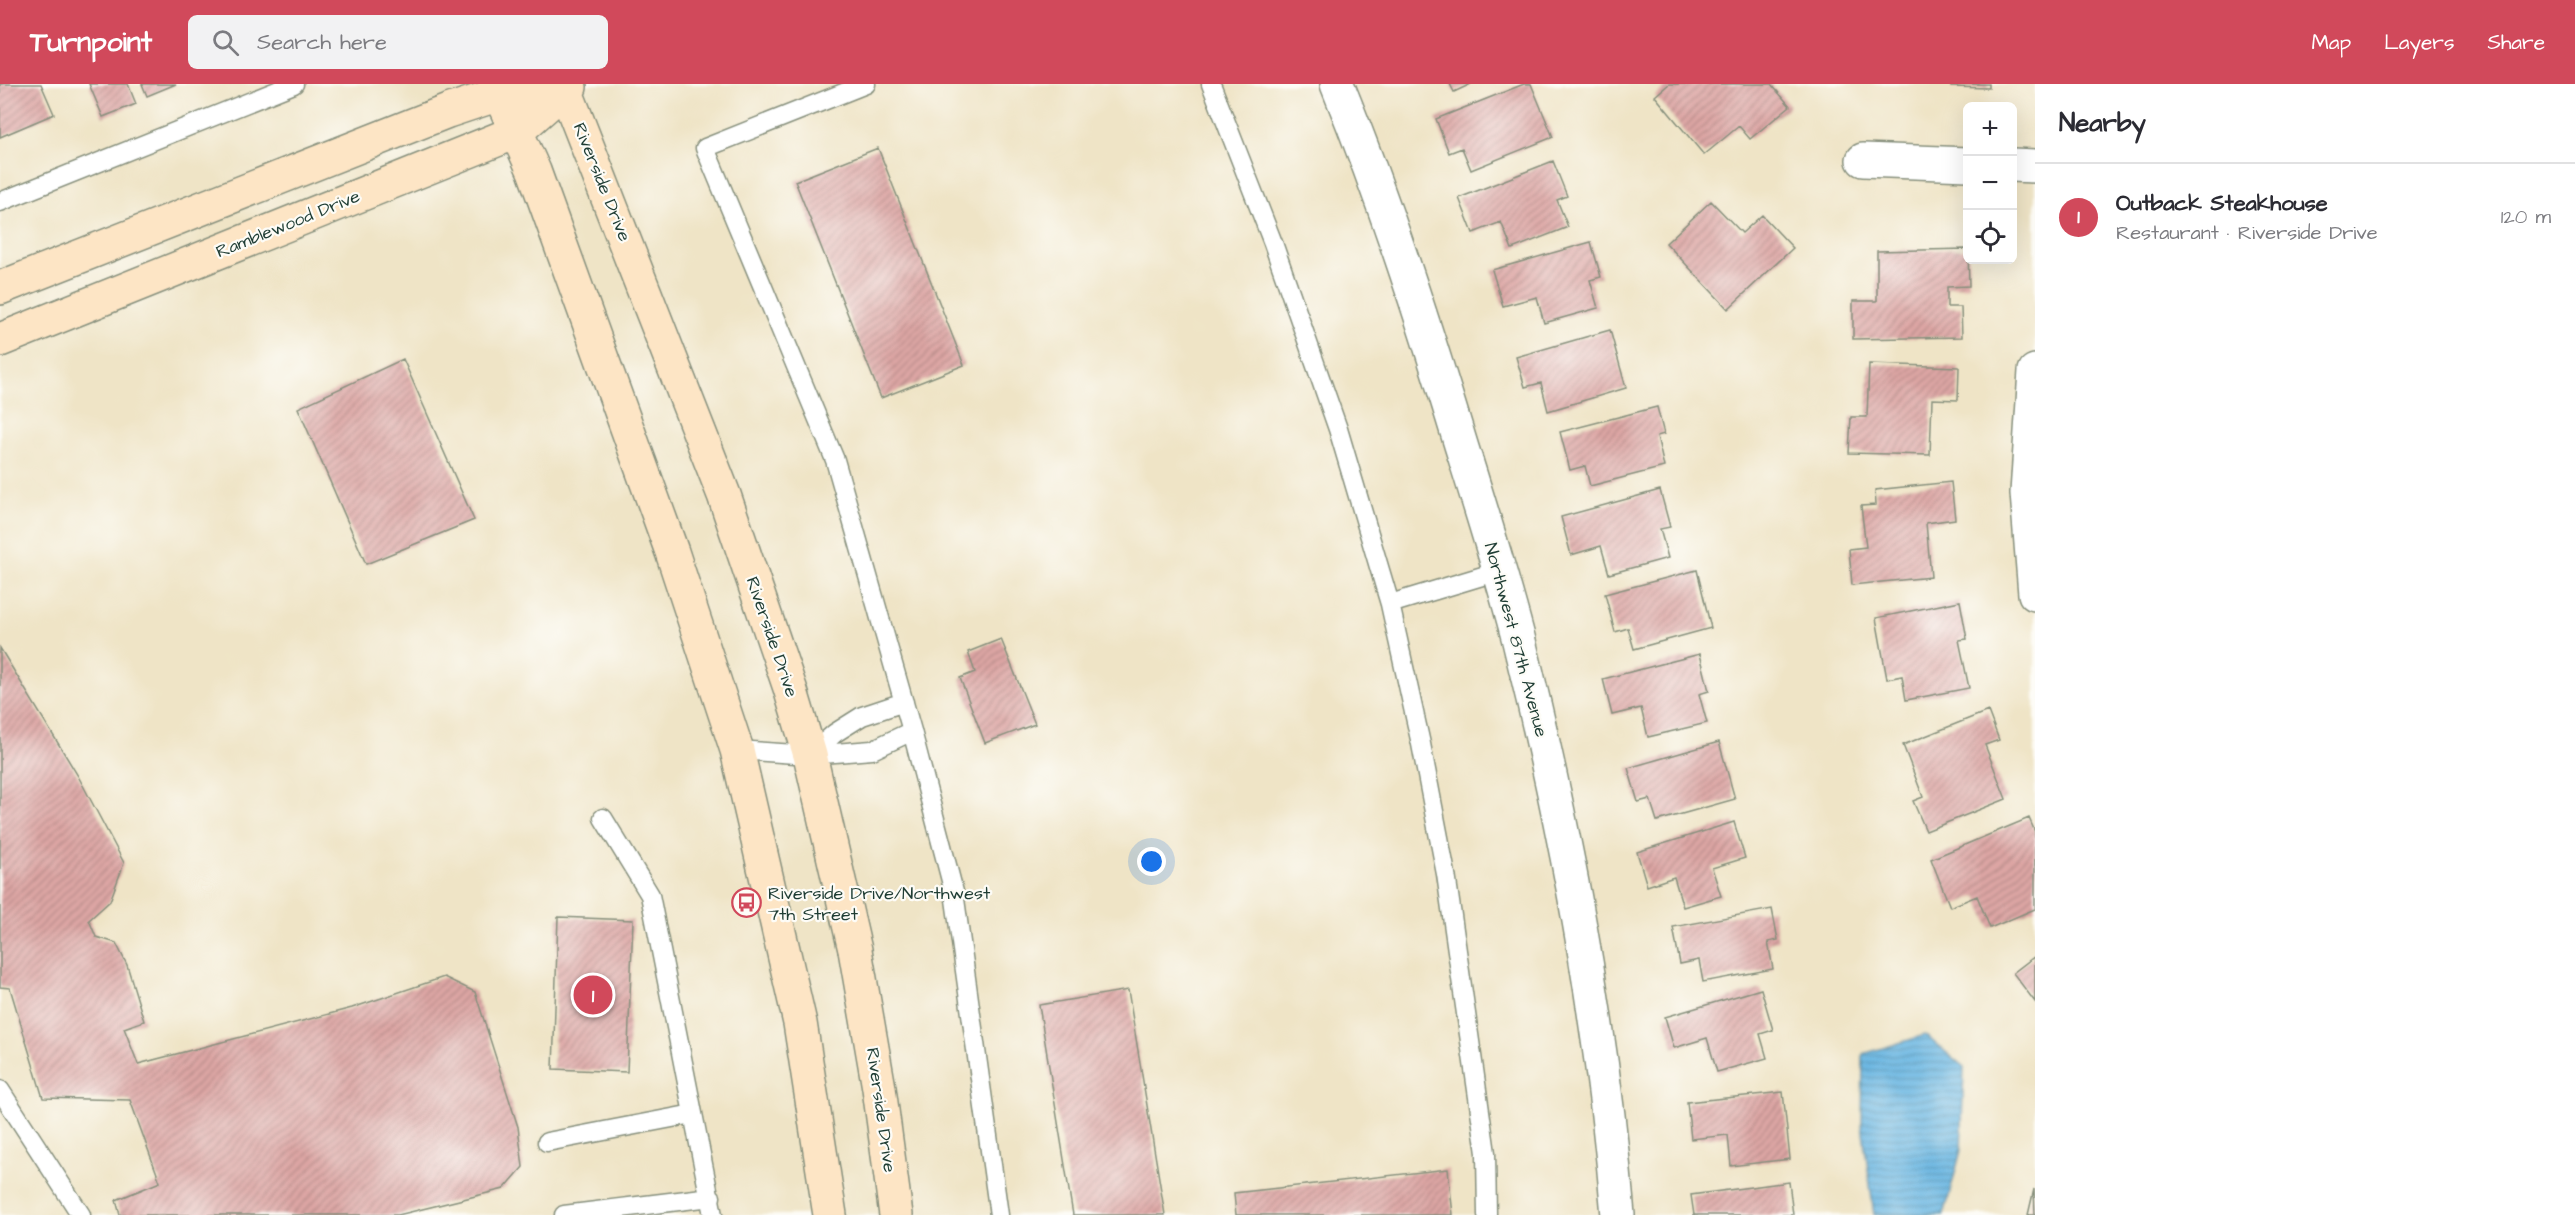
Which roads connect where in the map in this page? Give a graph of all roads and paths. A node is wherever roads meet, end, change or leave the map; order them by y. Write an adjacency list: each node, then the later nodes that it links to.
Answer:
1 (294, 84): 12 (lane)
2 (866, 84): 19 (lane)
3 (1211, 84): 18 (lane)
4 (1337, 84): 16 (street, Northwest 87th Avenue)
5 (569, 86): 6 (street); 7 (street, Ramblewood Drive); 22 (street, Riverside Drive)
6 (497, 89): 7 (street); 13 (street)
7 (516, 132): 14 (street, Ramblewood Drive); 21 (street)
8 (1863, 160): 9 (street)
9 (1963, 164)
10 (2017, 165): 11 (street)
11 (2035, 166)
12 (0, 202)
13 (0, 288)
14 (0, 340)
15 (2035, 371): 17 (street)
16 (1499, 571): 18 (lane); 34 (street, Northwest 87th Avenue)
17 (2035, 594)
18 (1390, 604): 33 (lane)
19 (904, 702): 20 (lane); 22 (lane)
20 (912, 731): 22 (lane); 32 (lane)
21 (737, 750): 22 (lane); 30 (street)
22 (810, 755): 31 (street, Riverside Drive)
23 (603, 818): 25 (lane)
24 (0, 1090): 28 (lane)
25 (693, 1114): 26 (lane); 27 (lane)
26 (546, 1142)
27 (712, 1206): 29 (lane)
28 (81, 1215)
29 (564, 1215)
30 (830, 1215)
31 (896, 1215)
32 (999, 1215)
33 (1486, 1215)
34 (1618, 1215)

